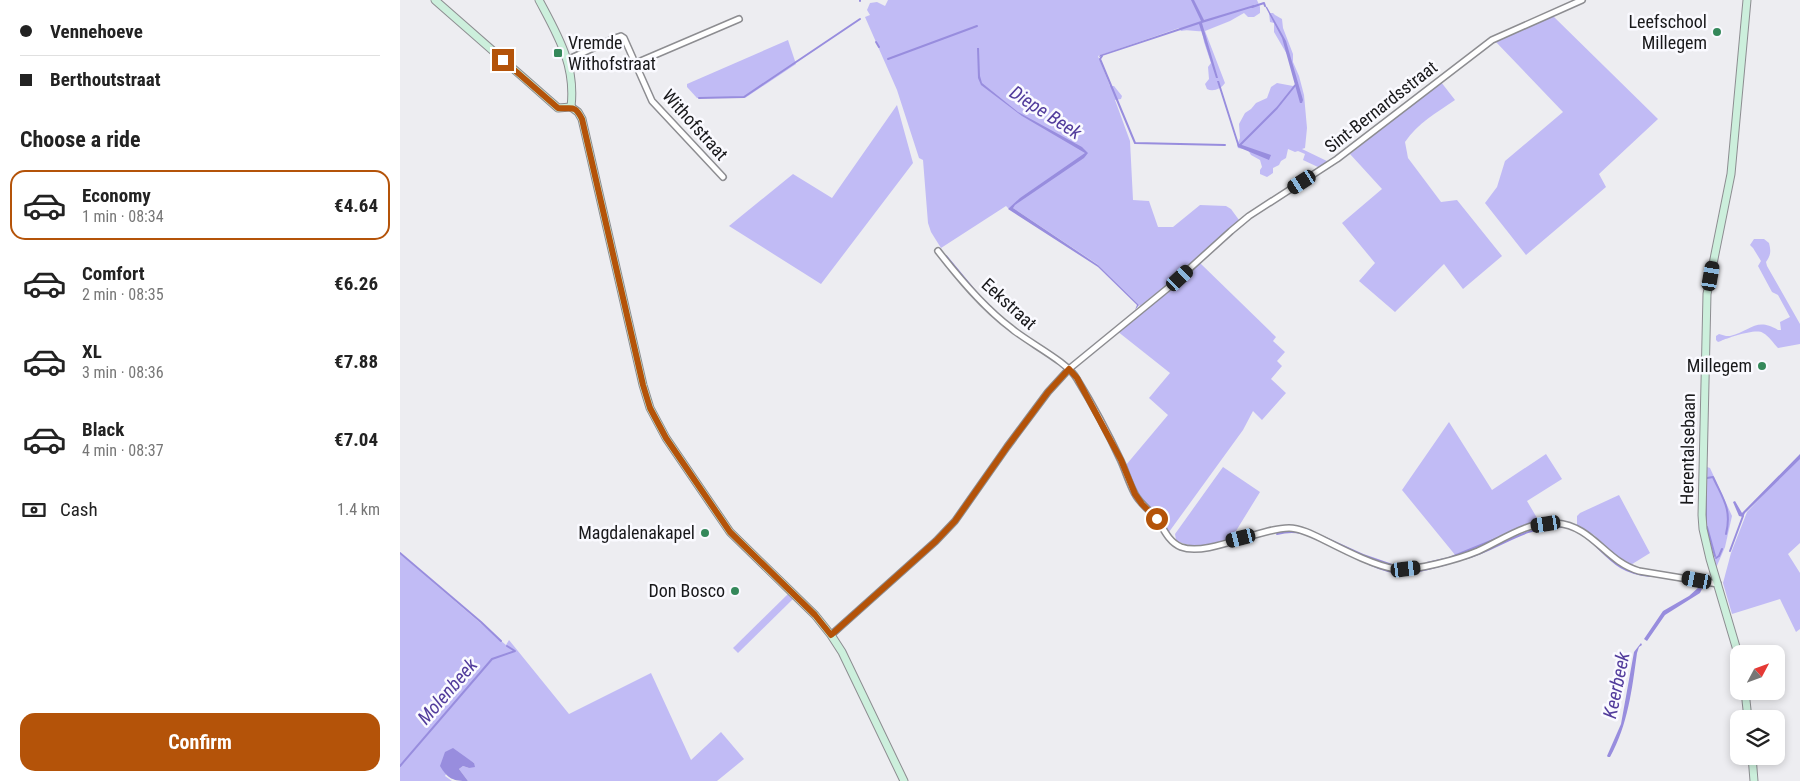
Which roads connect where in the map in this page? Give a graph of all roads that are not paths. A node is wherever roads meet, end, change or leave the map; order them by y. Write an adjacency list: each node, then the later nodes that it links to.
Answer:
1 (435, 0): 8 (street)
2 (539, 0): 6 (street)
3 (1582, 0): 11 (street, Sint-Bernardsstraat)
4 (1747, 0): 12 (street, Herentalsebaan)
5 (739, 19): 7 (street)
6 (567, 60): 7 (street, Withofstraat); 8 (street)
7 (636, 63): 9 (street, Withofstraat)
8 (570, 107): 13 (street)
9 (723, 177)
10 (938, 251): 11 (street, Eekstraat)
11 (1069, 369): 12 (street, Eekstraat); 13 (street, Sint-Bernardsstraat)
12 (1718, 584): 14 (street, Herentalsebaan)
13 (831, 635): 16 (street)
14 (1736, 645)
15 (1753, 765): 17 (street)
16 (904, 781)
17 (1754, 781)

